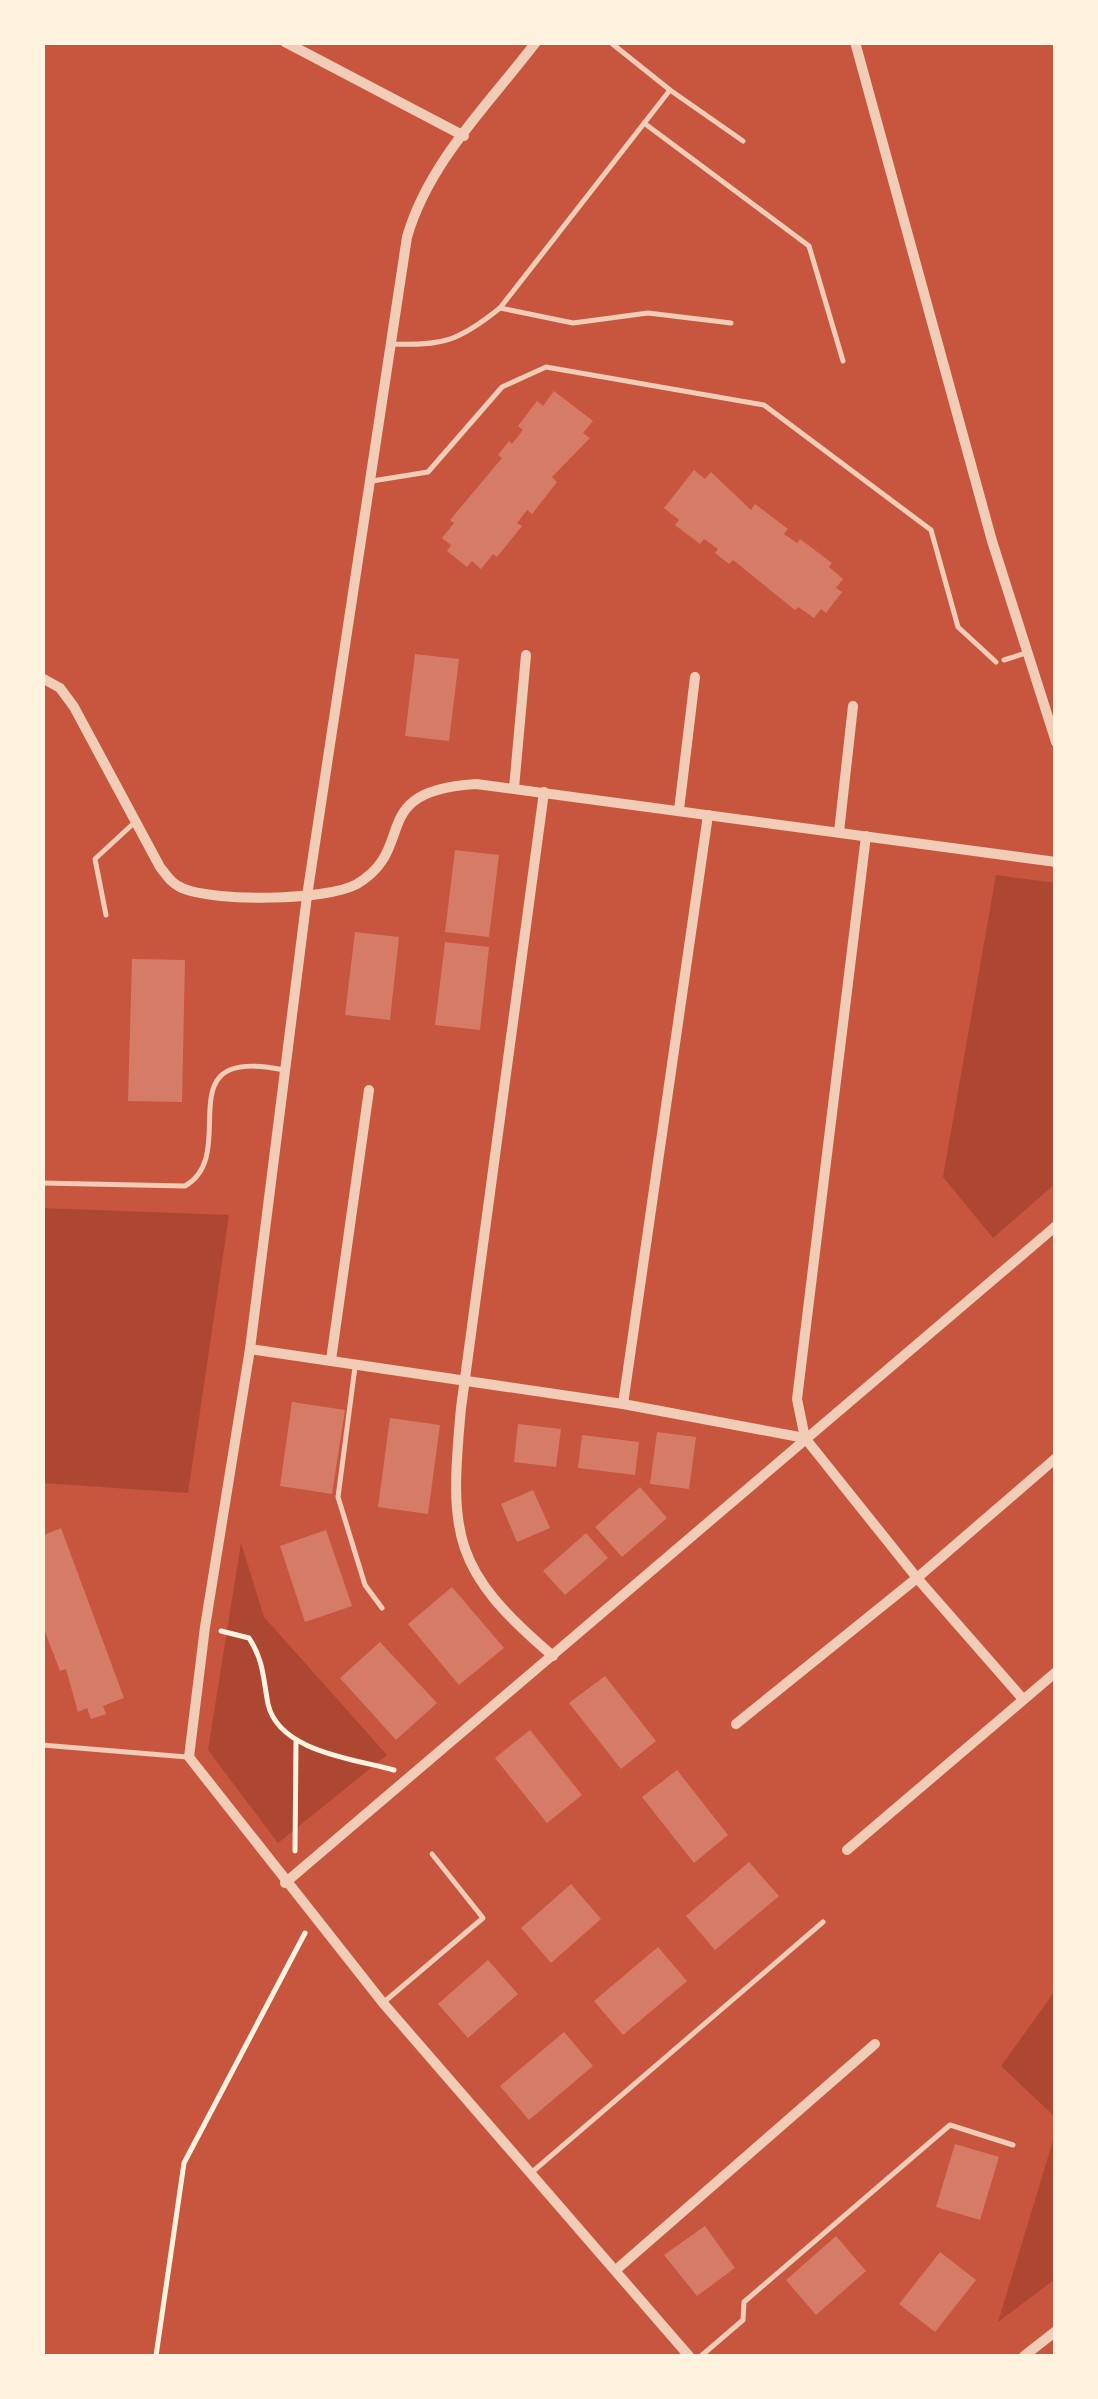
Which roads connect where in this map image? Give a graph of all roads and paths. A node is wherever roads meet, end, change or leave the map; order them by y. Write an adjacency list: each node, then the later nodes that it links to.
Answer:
1 (284, 42): 7 (street)
2 (536, 42): 7 (street)
3 (610, 42): 5 (lane)
4 (855, 42): 14 (street)
5 (670, 90): 6 (lane); 8 (lane)
6 (644, 123): 9 (lane); 12 (lane)
7 (464, 136): 11 (street)
8 (742, 141)
9 (500, 308): 10 (lane); 11 (lane)
10 (730, 323)
11 (391, 344): 13 (street)
12 (844, 360)
13 (371, 481): 14 (lane); 28 (street)
14 (1029, 652): 19 (street)
15 (526, 655): 20 (street)
16 (695, 677): 22 (street)
17 (42, 678): 24 (street)
18 (853, 706): 25 (street)
19 (1056, 742)
20 (514, 788): 21 (street); 28 (street)
21 (544, 792): 22 (street); 37 (street)
22 (679, 810): 23 (street)
23 (708, 815): 25 (street); 38 (street)
24 (136, 821): 28 (street); 29 (lane)
25 (840, 832): 26 (street)
26 (866, 836): 27 (street); 39 (street)
27 (1056, 862)
28 (307, 896): 30 (street)
29 (106, 915)
30 (287, 1071): 32 (lane); 34 (street)
31 (368, 1090): 35 (street)
32 (42, 1183)
33 (1056, 1226): 39 (street)
34 (250, 1348): 35 (street); 43 (street)
35 (331, 1360): 36 (street)
36 (356, 1364): 37 (street); 42 (lane)
37 (465, 1382): 38 (street); 44 (street)
38 (623, 1404): 39 (street)
39 (805, 1438): 41 (street); 44 (street)
40 (1056, 1458): 41 (street)
41 (917, 1578): 46 (street); 47 (street)
42 (382, 1608)
43 (205, 1626): 48 (path); 50 (street)
44 (553, 1656): 51 (street)
45 (1056, 1672): 46 (street)
46 (1023, 1699): 52 (street)
47 (736, 1724)
48 (296, 1742): 51 (path); 54 (path)
49 (42, 1745): 50 (lane)
50 (190, 1757): 55 (street)
51 (411, 1775): 54 (street)
52 (847, 1850)
53 (432, 1854): 58 (lane)
54 (294, 1874): 55 (street)
55 (285, 1883): 56 (street)
56 (313, 1917): 58 (street); 64 (path)
57 (823, 1922): 61 (lane)
58 (384, 2003): 61 (street)
59 (875, 2044): 62 (street)
60 (1013, 2145): 66 (lane)
61 (529, 2174): 62 (street)
62 (617, 2270): 65 (street)
63 (1056, 2331): 67 (street)
64 (156, 2356)
65 (689, 2356)
66 (701, 2356)
67 (1024, 2356)

